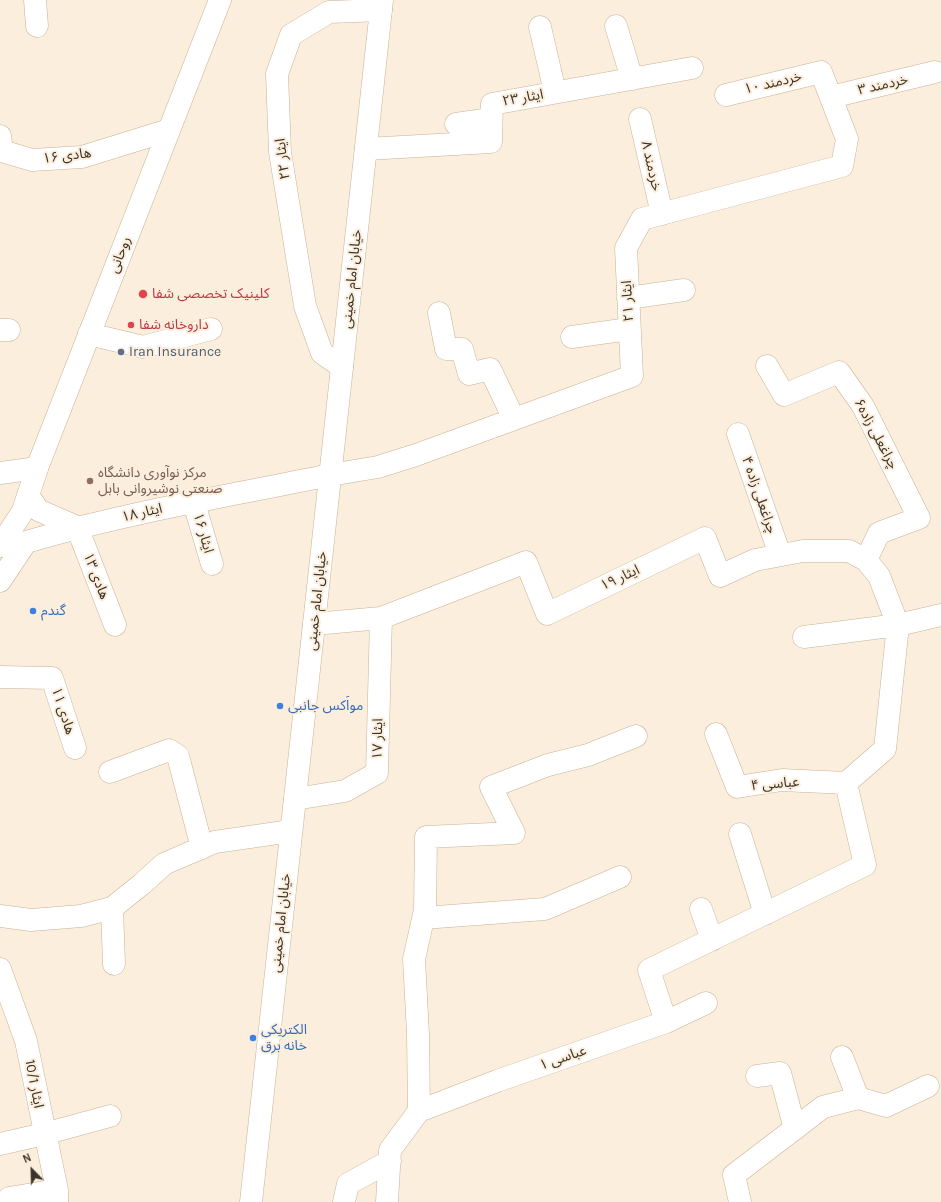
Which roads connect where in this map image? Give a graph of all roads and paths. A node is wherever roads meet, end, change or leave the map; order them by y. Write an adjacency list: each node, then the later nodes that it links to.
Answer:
1 (35, 0): 4 (street)
2 (220, 0): 17 (street, روحانی)
3 (382, 5): 19 (street, خیابان امام خمینی); 29 (street, ایثار ۲۲)
4 (37, 26)
5 (616, 26): 10 (street)
6 (540, 27): 11 (street)
7 (692, 68): 10 (street, ایثار ۲۳)
8 (821, 72): 12 (street, خردمند ۱۰); 13 (street, ایثار ۲۱)
9 (935, 72): 13 (street, خردمند ۳)
10 (632, 79): 11 (street, ایثار ۲۳)
11 (555, 92): 14 (street, ایثار ۲۳)
12 (726, 95)
13 (831, 97): 20 (street, ایثار ۲۱)
14 (491, 119): 16 (street); 19 (street, ایثار ۲۳)
15 (640, 119): 20 (street, خردمند ۸)
16 (456, 124)
17 (169, 130): 18 (street, هادی ۱۶); 26 (street, روحانی)
18 (0, 136)
19 (366, 149): 29 (street, خیابان امام خمینی)
20 (662, 214): 22 (street, ایثار ۲۱)
21 (684, 290): 22 (street)
22 (628, 298): 25 (street, ایثار ۲۱)
23 (439, 313): 30 (street)
24 (211, 329): 26 (street)
25 (629, 329): 27 (street); 30 (street, ایثار ۲۱)
26 (89, 334): 32 (street, روحانی)
27 (572, 337)
28 (767, 366): 40 (street, چراغعلی زاده۶)
29 (342, 367): 34 (street, خیابان امام خمینی)
30 (514, 419): 34 (street, ایثار ۲۱)
31 (738, 434): 39 (street, چراغعلی زاده ۴)
32 (37, 468): 33 (street); 35 (street, روحانی)
33 (0, 473)
34 (330, 475): 36 (street, ایثار ۱۸); 45 (street, خیابان امام خمینی)
35 (26, 503): 37 (street); 38 (street, روحانی)
36 (194, 503): 37 (street, ایثار ۱۸); 41 (street, ایثار ۱۶)
37 (78, 527): 42 (street, ایثار ۱۸); 46 (street, هادی ۱۳)
38 (0, 546)
39 (780, 555): 40 (street, ایثار ١٩); 44 (street, ایثار ١٩)
40 (866, 560): 47 (street, ایثار ١٩)
41 (212, 564)
42 (0, 581)
43 (941, 615): 47 (street)
44 (381, 618): 45 (street, ایثار ١٩); 55 (street, ایثار ۱۷)
45 (314, 624): 55 (street, خیابان امام خمینی)
46 (115, 625)
47 (898, 625): 48 (street); 54 (street)
48 (804, 637)
49 (0, 677): 52 (street, هادی ۱۱)
50 (716, 734): 54 (street, عباسی ۴)
51 (636, 736): 64 (street)
52 (75, 748)
53 (110, 772): 58 (street)
54 (846, 783): 62 (street)
55 (295, 799): 56 (street, خیابان امام خمینی)
56 (291, 831): 58 (street); 82 (street, خیابان امام خمینی)
57 (740, 834): 62 (street)
58 (202, 848): 60 (street)
59 (620, 877): 64 (street)
60 (112, 908): 63 (street); 66 (street)
61 (701, 909): 65 (street)
62 (765, 914): 65 (street)
63 (0, 916)
64 (423, 918): 74 (street)
65 (712, 940): 69 (street)
66 (114, 964)
67 (0, 969): 77 (street, ایثار 10/1)
68 (706, 1003): 69 (street, عباسی ۱)
69 (666, 1022): 74 (street, عباسی ۱)
70 (842, 1056): 73 (street)
71 (757, 1076): 76 (street)
72 (928, 1086): 73 (street)
73 (858, 1098): 76 (street)
74 (419, 1111): 79 (street)
75 (110, 1116): 77 (street)
76 (795, 1129): 85 (street)
77 (44, 1134): 78 (street); 80 (street, ایثار 10/1)
78 (0, 1144)
79 (390, 1161): 83 (street); 84 (street)
80 (57, 1196): 81 (street)
81 (9, 1198)
82 (251, 1202)
83 (344, 1202)
84 (387, 1202)
85 (740, 1202)

